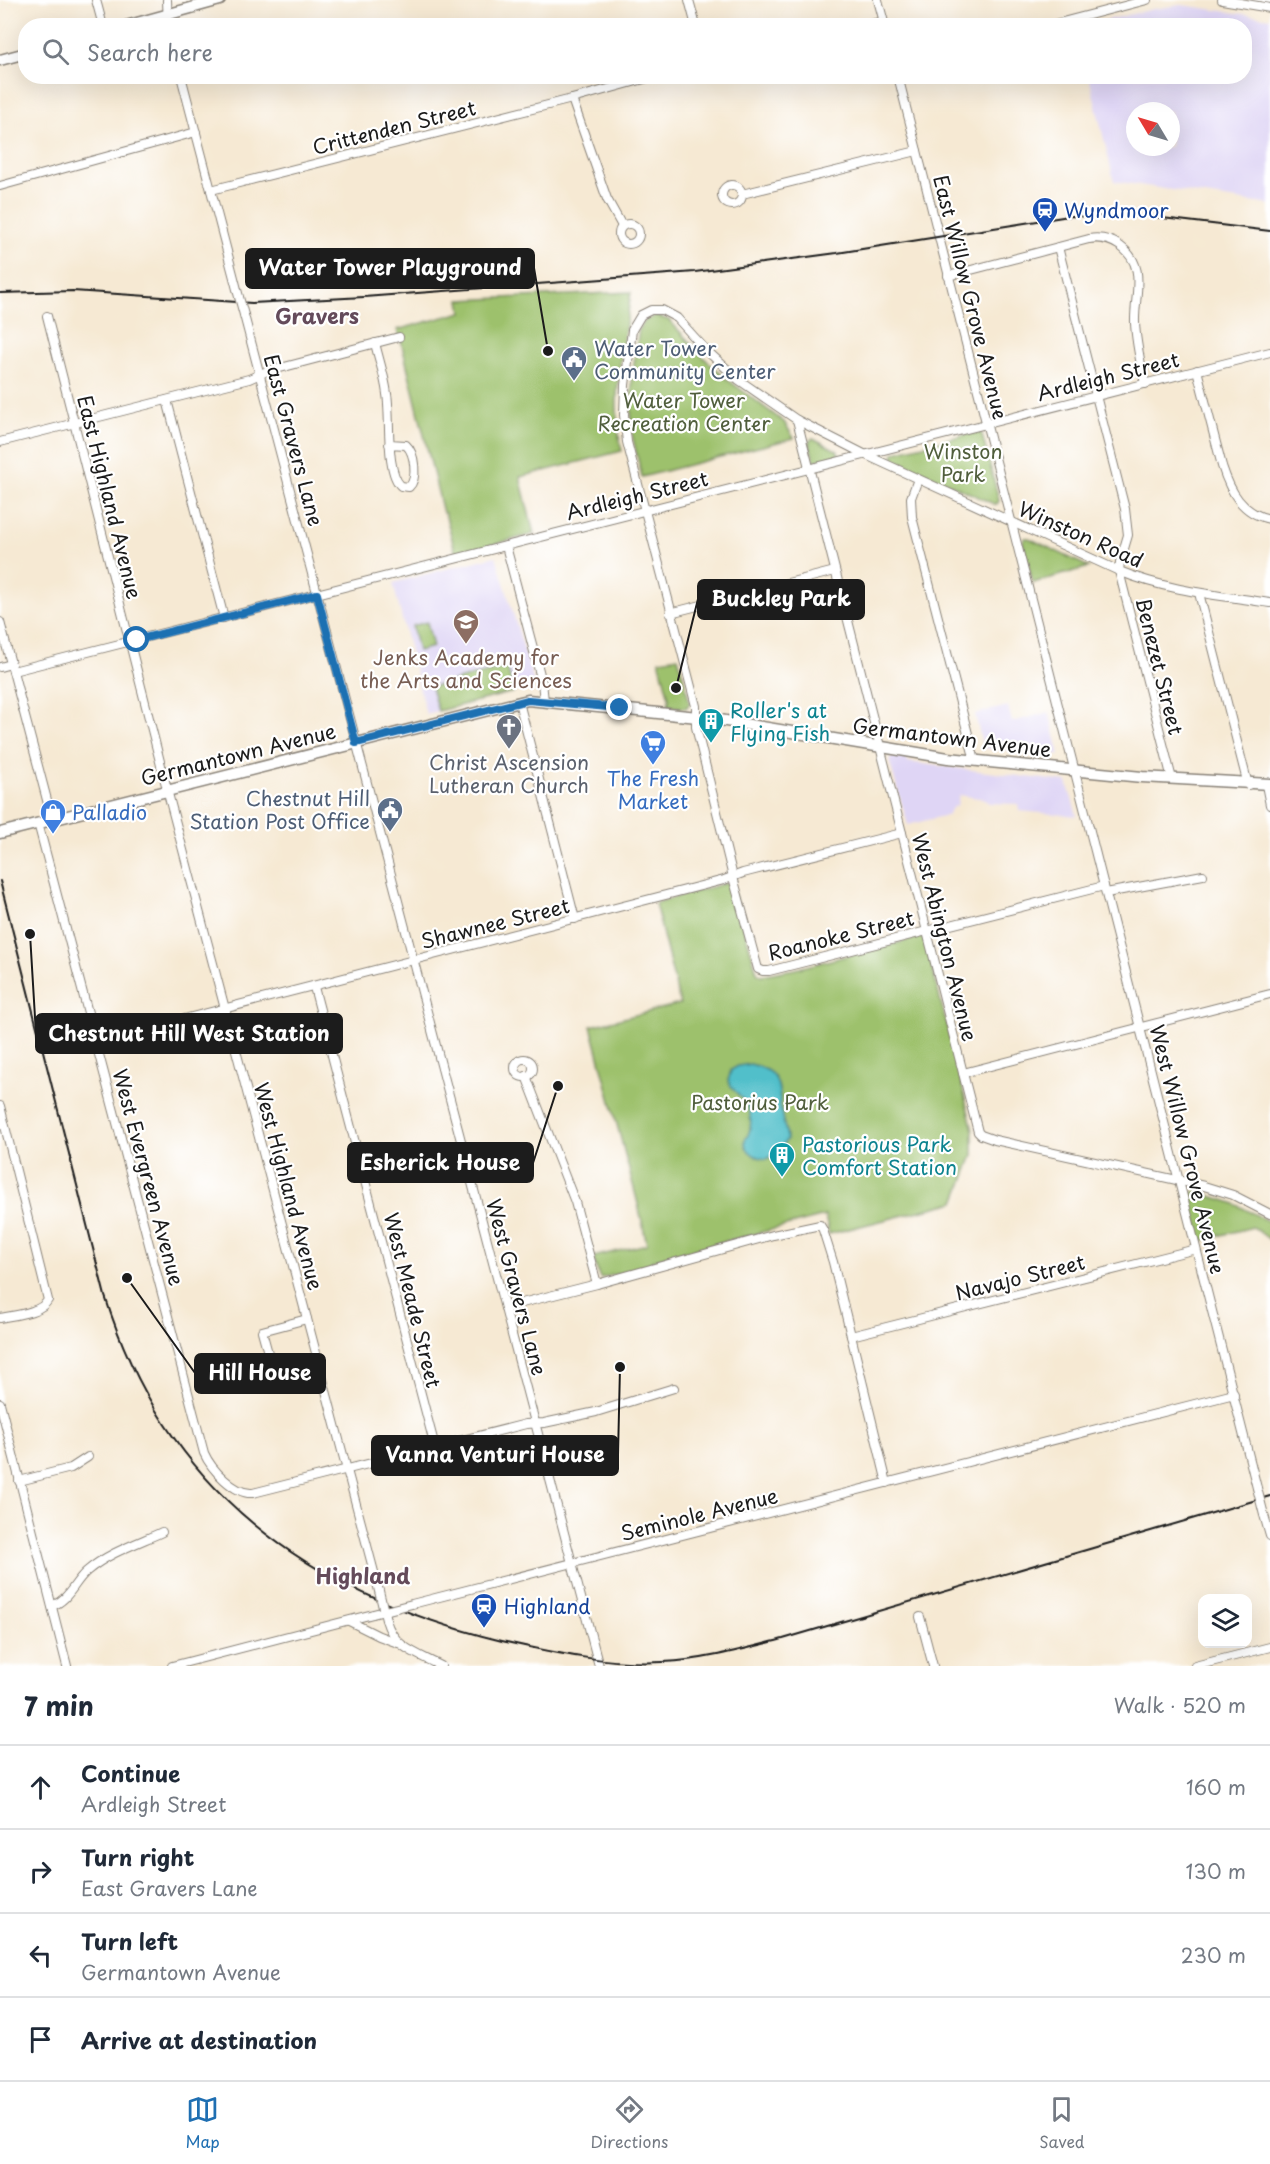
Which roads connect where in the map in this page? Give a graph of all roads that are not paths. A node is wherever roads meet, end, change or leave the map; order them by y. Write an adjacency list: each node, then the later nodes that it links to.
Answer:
1 (96, 0): 9 (street)
2 (167, 0): 10 (street)
3 (220, 0): 11 (main road)
4 (689, 0): 12 (street)
5 (878, 0): 13 (street)
6 (1147, 0): 14 (street)
7 (1222, 0): 8 (street)
8 (1270, 8)
9 (101, 18)
10 (168, 18)
11 (173, 18)
12 (694, 18)
13 (883, 18)
14 (1078, 18)
15 (18, 55): 16 (main road)
16 (0, 60)
17 (183, 84): 21 (street, East Gravers Lane)
18 (626, 84): 20 (street, Crittenden Street)
19 (899, 84): 22 (street, East Willow Grove Avenue)
20 (572, 99): 24 (street, Crittenden Street); 26 (street)
21 (196, 132): 23 (street); 24 (street, East Gravers Lane)
22 (916, 151): 25 (street); 28 (street, East Willow Grove Avenue)
23 (0, 186)
24 (212, 190): 34 (street, East Gravers Lane, bridge)
25 (742, 194)
26 (622, 226)
27 (1058, 247): 28 (street); 35 (street); 36 (street, Benezet Street)
28 (948, 276): 40 (street, East Willow Grove Avenue)
29 (47, 316): 39 (street, East Highland Avenue)
30 (399, 337): 31 (street)
31 (375, 344): 34 (street); 42 (street)
32 (1270, 352): 33 (street, Ardleigh Street)
33 (1197, 370): 35 (street, Ardleigh Street); 47 (street)
34 (259, 375): 37 (street); 53 (street, East Gravers Lane)
35 (1145, 384): 36 (street, Ardleigh Street)
36 (1096, 396): 40 (street, Ardleigh Street); 51 (street, Benezet Street)
37 (167, 400): 39 (street); 56 (street)
38 (797, 420): 43 (street, Winston Road); 44 (street, West Abington Avenue); 46 (street, Winston Road)
39 (74, 423): 41 (street); 58 (street, East Highland Avenue)
40 (986, 424): 43 (street, Ardleigh Street); 48 (street, East Willow Grove Avenue)
41 (0, 442)
42 (389, 444): 42 (street)
43 (866, 455): 44 (street, Ardleigh Street); 45 (street, Winston Road)
44 (809, 469): 46 (street, Ardleigh Street); 50 (street, West Abington Avenue)
45 (918, 478): 48 (street, Winston Road); 66 (street)
46 (644, 511): 49 (street, Ardleigh Street); 55 (street)
47 (1270, 519)
48 (1011, 521): 51 (street, Winston Road); 67 (street, East Willow Grove Avenue)
49 (507, 546): 53 (street, Ardleigh Street); 61 (street)
50 (835, 571): 55 (street); 65 (street, West Abington Avenue)
51 (1119, 571): 52 (street, Winston Road); 68 (street, Benezet Street)
52 (1199, 593): 54 (street, Winston Road); 70 (street)
53 (317, 594): 56 (street, Ardleigh Street); 64 (street, East Gravers Lane)
54 (1270, 603)
55 (670, 613): 63 (street)
56 (224, 618): 58 (street, Ardleigh Street)
57 (0, 622): 60 (street)
58 (129, 641): 60 (street, Ardleigh Street); 71 (street, East Highland Avenue)
59 (0, 667): 60 (street, Ardleigh Street)
60 (12, 667): 73 (street)
61 (544, 701): 62 (main road, Germantown Avenue); 63 (main road, Germantown Avenue)
62 (519, 702): 64 (main road, Germantown Avenue); 80 (street)
63 (696, 717): 65 (main road, Germantown Avenue); 78 (street)
64 (356, 743): 71 (main road, Germantown Avenue); 82 (street, West Gravers Lane)
65 (880, 747): 66 (main road, Germantown Avenue); 76 (street, West Abington Avenue)
66 (975, 761): 67 (main road, Germantown Avenue)
67 (1074, 770): 68 (main road, Germantown Avenue); 79 (street, West Willow Grove Avenue)
68 (1172, 779): 70 (main road, Germantown Avenue)
69 (1268, 784): 70 (main road, Germantown Avenue); 72 (street)
70 (1248, 785)
71 (167, 790): 73 (main road, Germantown Avenue); 85 (street, West Highland Avenue)
72 (1270, 805)
73 (52, 819): 74 (main road, Germantown Avenue)
74 (38, 823): 75 (main road, Germantown Avenue); 87 (street, West Evergreen Avenue)
75 (0, 832)
76 (902, 833): 78 (street, Shawnee Street); 81 (street, West Abington Avenue)
77 (1203, 875): 79 (street, Roanoke Street)
78 (733, 877): 80 (street, Shawnee Street); 81 (street, Roanoke Street)
79 (1105, 889): 81 (street, Roanoke Street); 86 (street, West Willow Grove Avenue)
80 (575, 920): 82 (street, Shawnee Street)
81 (926, 931): 88 (street, West Abington Avenue)
82 (414, 961): 83 (street, Shawnee Street); 95 (street, West Gravers Lane)
83 (314, 987): 85 (street, Shawnee Street); 104 (street, West Meade Street)
84 (1270, 994): 86 (street)
85 (225, 1009): 87 (street, Shawnee Street); 97 (street, West Highland Avenue)
86 (1140, 1027): 88 (street); 91 (street, West Willow Grove Avenue)
87 (95, 1042): 106 (street, West Evergreen Avenue)
88 (963, 1073): 91 (street, West Abington Avenue)
89 (526, 1076): 94 (street)
90 (0, 1106): 96 (street)
91 (1179, 1179): 92 (street); 93 (street, West Willow Grove Avenue)
92 (1270, 1214)
93 (1196, 1249): 98 (street, Navajo Street); 101 (street, West Willow Grove Avenue)
94 (597, 1284): 95 (street); 98 (street)
95 (506, 1307): 103 (street, West Gravers Lane)
96 (0, 1318)
97 (307, 1319): 99 (street, West Highland Avenue); 99 (street)
98 (851, 1336): 108 (street)
99 (318, 1364): 106 (street, West Highland Avenue)
100 (674, 1388): 103 (street)
101 (1234, 1394): 108 (street, Seminole Avenue); 110 (street, West Willow Grove Avenue, bridge)
102 (0, 1403): 107 (street)
103 (535, 1423): 104 (street); 111 (street, West Gravers Lane)
104 (435, 1447): 106 (street)
105 (88, 1457): 107 (street)
106 (347, 1469): 113 (street, West Highland Avenue, bridge)
107 (19, 1481): 112 (street)
108 (887, 1483): 111 (street, Seminole Avenue)
109 (162, 1532): 112 (street)
110 (1270, 1536)
111 (572, 1563): 113 (street, Seminole Avenue, bridge); 121 (street, West Gravers Lane)
112 (52, 1606): 118 (street)
113 (385, 1616): 115 (street, Seminole Avenue, bridge); 116 (street, West Highland Avenue)
114 (920, 1617): 122 (street)
115 (349, 1621): 116 (street); 119 (street, Seminole Avenue)
116 (399, 1643): 120 (street)
117 (1270, 1647): 123 (street)
118 (67, 1666)
119 (172, 1666)
120 (441, 1666)
121 (598, 1666)
122 (933, 1666)
123 (1194, 1666)

